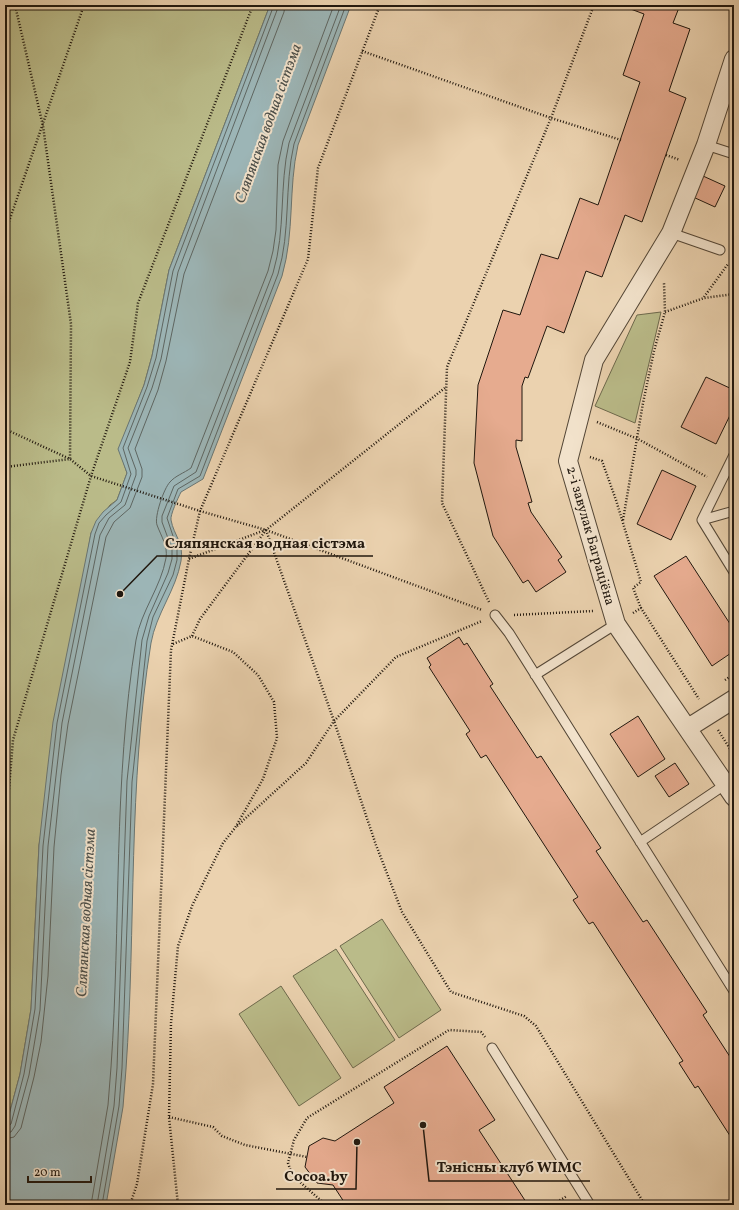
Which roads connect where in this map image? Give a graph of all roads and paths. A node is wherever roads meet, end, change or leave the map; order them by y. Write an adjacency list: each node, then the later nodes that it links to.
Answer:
1 (15, 5): 9 (path)
2 (84, 5): 9 (path)
3 (253, 5): 29 (path)
4 (380, 5): 6 (path)
5 (594, 5): 8 (path)
6 (362, 51): 8 (path); 31 (path)
7 (734, 58): 11 (street, 2-і завулак Баграціёна)
8 (551, 118): 10 (path); 21 (path)
9 (43, 126): 13 (path); 27 (path)
10 (621, 140)
11 (706, 145): 12 (lane); 14 (street, 2-і завулак Баграціёна)
12 (734, 154)
13 (5, 233)
14 (671, 233): 15 (lane); 41 (street, 2-і завулак Баграціёна)
15 (720, 250)
16 (730, 261): 19 (path)
17 (664, 276): 20 (path)
18 (734, 294): 19 (path)
19 (704, 298): 20 (path)
20 (665, 312): 24 (path)
21 (447, 387): 35 (path); 40 (path)
22 (594, 420): 24 (path)
23 (5, 429): 27 (path)
24 (638, 439): 30 (path); 34 (path)
25 (734, 455): 30 (lane)
26 (587, 456): 34 (path)
27 (70, 459): 28 (path); 29 (path)
28 (5, 467)
29 (91, 476): 31 (path); 52 (path)
30 (720, 484): 33 (lane)
31 (200, 511): 35 (path); 36 (path)
32 (734, 512): 33 (lane)
33 (702, 520): 37 (lane)
34 (623, 521): 38 (path)
35 (266, 530): 36 (path); 40 (path); 42 (path); 47 (path)
36 (189, 560): 43 (path)
37 (734, 572)
38 (641, 608): 41 (path); 46 (path)
39 (594, 611): 40 (path)
40 (495, 616): 44 (lane); 47 (path)
41 (616, 624): 44 (lane); 48 (street, 2-і завулак Баграціёна)
42 (192, 636): 43 (path); 51 (path)
43 (172, 644): 59 (path)
44 (536, 675): 53 (lane)
45 (734, 699): 46 (street)
46 (709, 715): 48 (street); 49 (path)
47 (334, 721): 51 (path); 63 (path)
48 (688, 728): 50 (street, 2-і завулак Баграціёна)
49 (734, 755)
50 (730, 790): 53 (lane)
51 (235, 828): 56 (path)
52 (5, 837)
53 (640, 842): 54 (lane)
54 (734, 991)
55 (492, 1048): 57 (path); 62 (lane)
56 (169, 1117): 57 (path); 60 (path)
57 (290, 1154): 58 (path); 61 (path)
58 (307, 1157)
59 (130, 1205)
60 (178, 1205)
61 (326, 1205)
62 (590, 1205)
63 (645, 1205)

